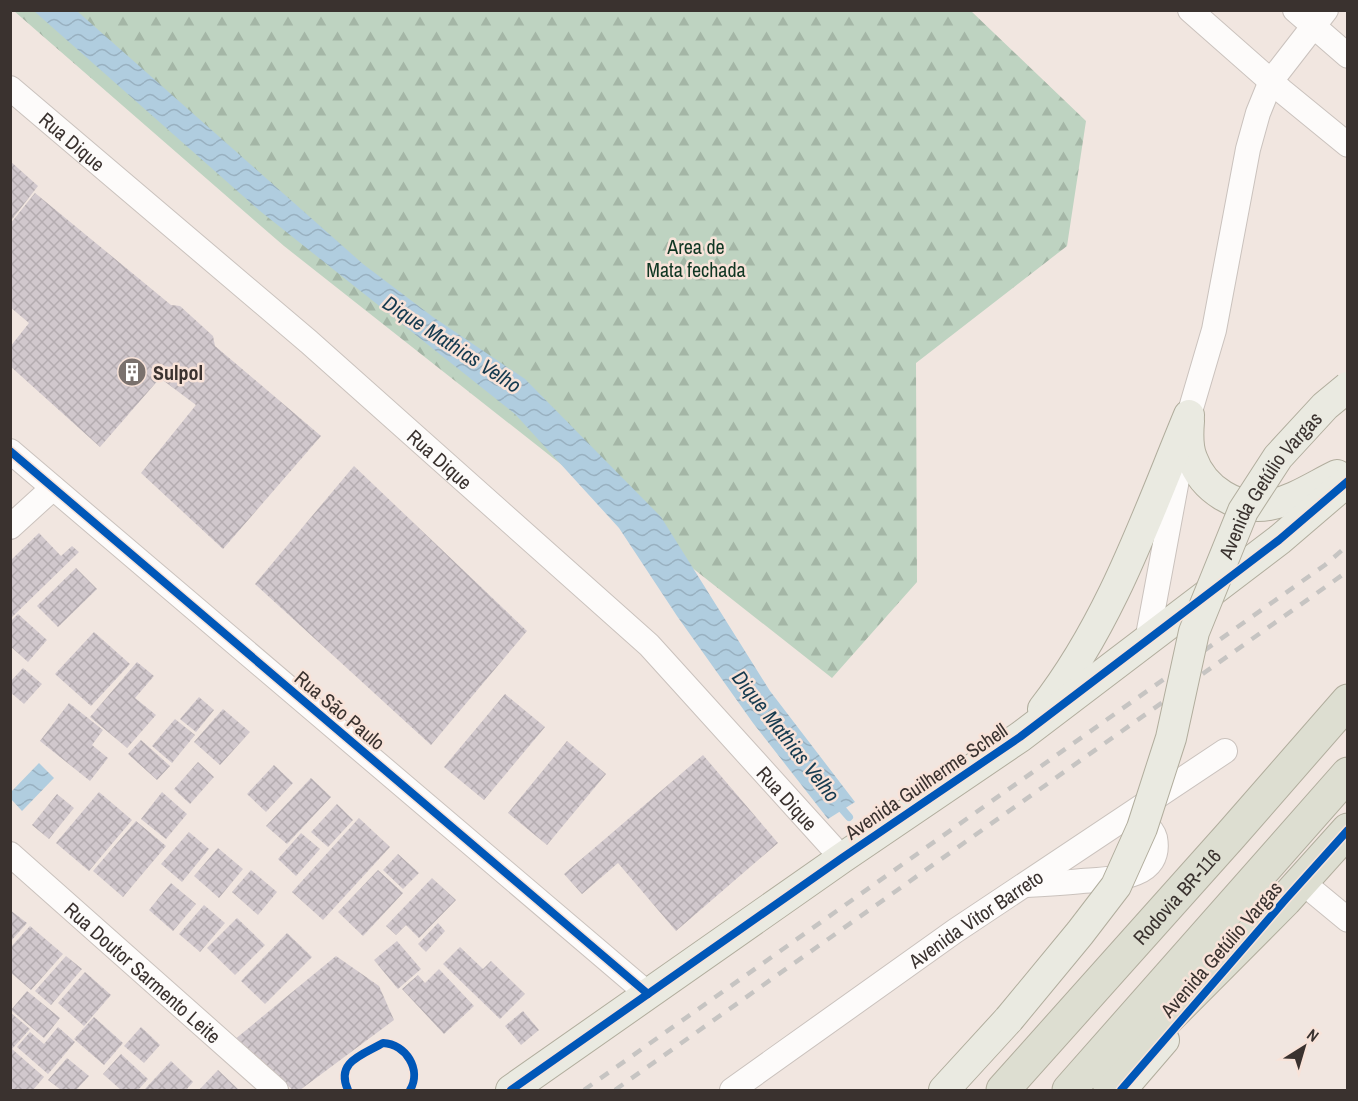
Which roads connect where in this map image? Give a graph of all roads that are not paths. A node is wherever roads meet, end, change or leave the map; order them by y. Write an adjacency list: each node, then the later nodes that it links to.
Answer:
1 (1190, 10): 4 (street)
2 (1311, 16): 3 (street); 4 (street)
3 (1347, 56)
4 (1271, 81): 6 (street); 8 (street)
5 (10, 88): 22 (street, Rua Dique)
6 (1347, 145)
7 (1347, 387): 30 (main road, Avenida Getúlio Vargas, bridge)
8 (1189, 415): 10 (main road); 14 (street); 16 (main road)
9 (10, 451): 12 (street, Rua São Paulo)
10 (1347, 470)
11 (1347, 481): 14 (main road, Avenida Guilherme Schell)
12 (54, 488): 13 (street); 26 (street, Rua São Paulo)
13 (10, 526)
14 (1147, 641): 16 (main road, Avenida Guilherme Schell)
15 (1347, 701): 31 (highway, Rodovia BR-116)
16 (1020, 737): 22 (main road, Avenida Guilherme Schell)
17 (1225, 751): 19 (street, Avenida Vitor Barreto)
18 (1347, 774): 32 (highway)
19 (1125, 818): 23 (street, Avenida Vitor Barreto); 23 (street)
20 (1347, 830): 24 (highway, Avenida Getúlio Vargas)
21 (10, 854): 27 (street, Rua Doutor Sarmento Leite)
22 (842, 858): 26 (main road, Avenida Guilherme Schell)
23 (1024, 885): 29 (street, Avenida Vitor Barreto)
24 (1293, 891): 25 (street); 33 (highway); 34 (main road, Avenida Getúlio Vargas)
25 (1347, 920)
26 (648, 994): 28 (main road, Avenida Guilherme Schell)
27 (276, 1090)
28 (511, 1090)
29 (732, 1090)
30 (944, 1090)
31 (1003, 1090)
32 (1069, 1090)
33 (1095, 1090)
34 (1121, 1090)

